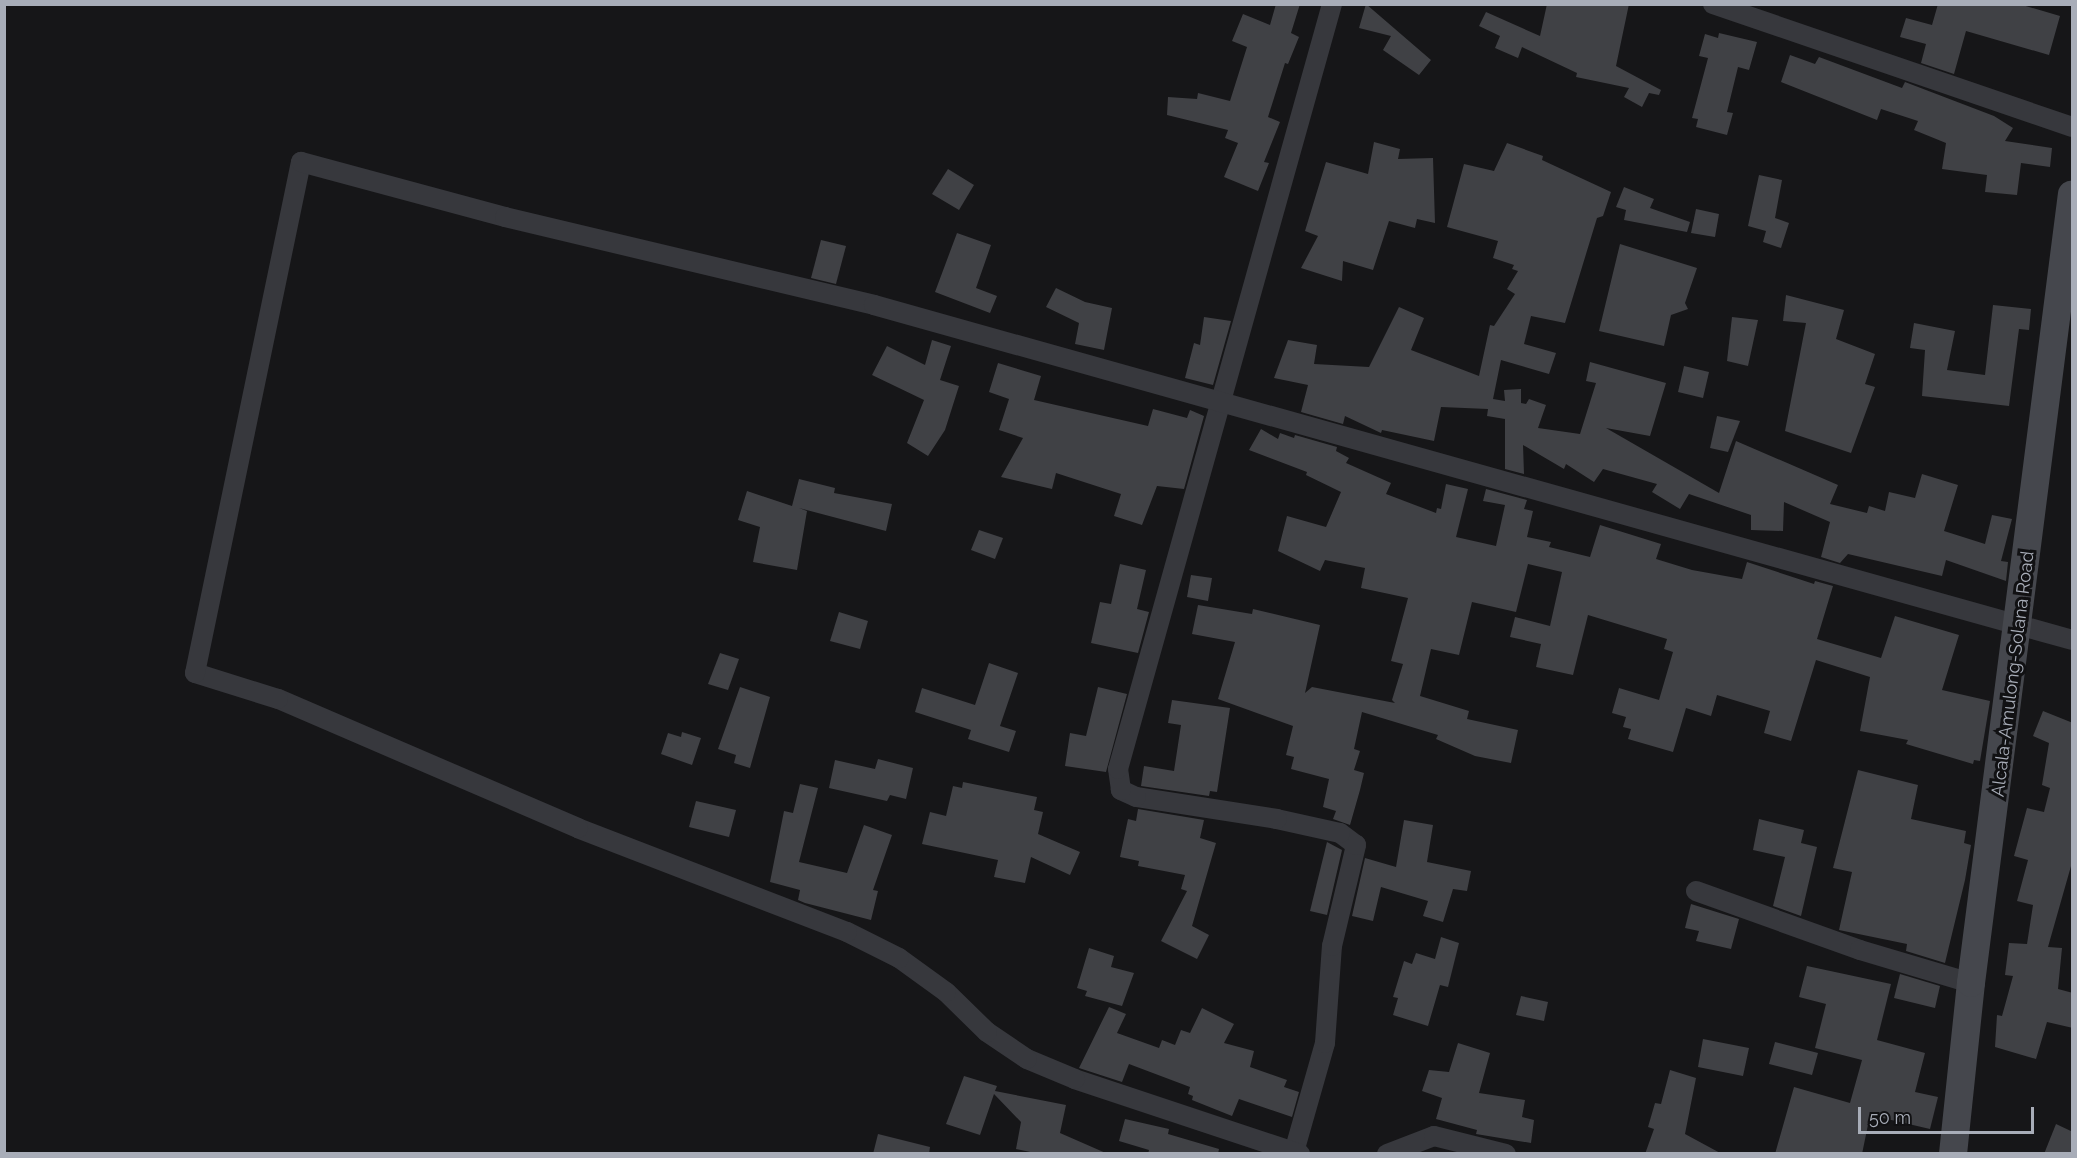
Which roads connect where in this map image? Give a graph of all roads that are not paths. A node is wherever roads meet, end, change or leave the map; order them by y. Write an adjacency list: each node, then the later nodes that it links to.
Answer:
1 (1332, 4): 5 (street)
2 (1713, 4): 3 (street)
3 (2073, 127)
4 (2073, 194): 6 (main road, Alcala-Amulong-Solana Road)
5 (1220, 399): 6 (street); 10 (street); 10 (street)
6 (2020, 623): 7 (street); 9 (main road, Alcala-Amulong-Solana Road)
7 (2073, 640)
8 (1696, 891): 9 (street)
9 (1971, 983): 13 (main road, Alcala-Amulong-Solana Road)
10 (1297, 1153)
11 (1387, 1154): 12 (street)
12 (1506, 1154)
13 (1953, 1154)

